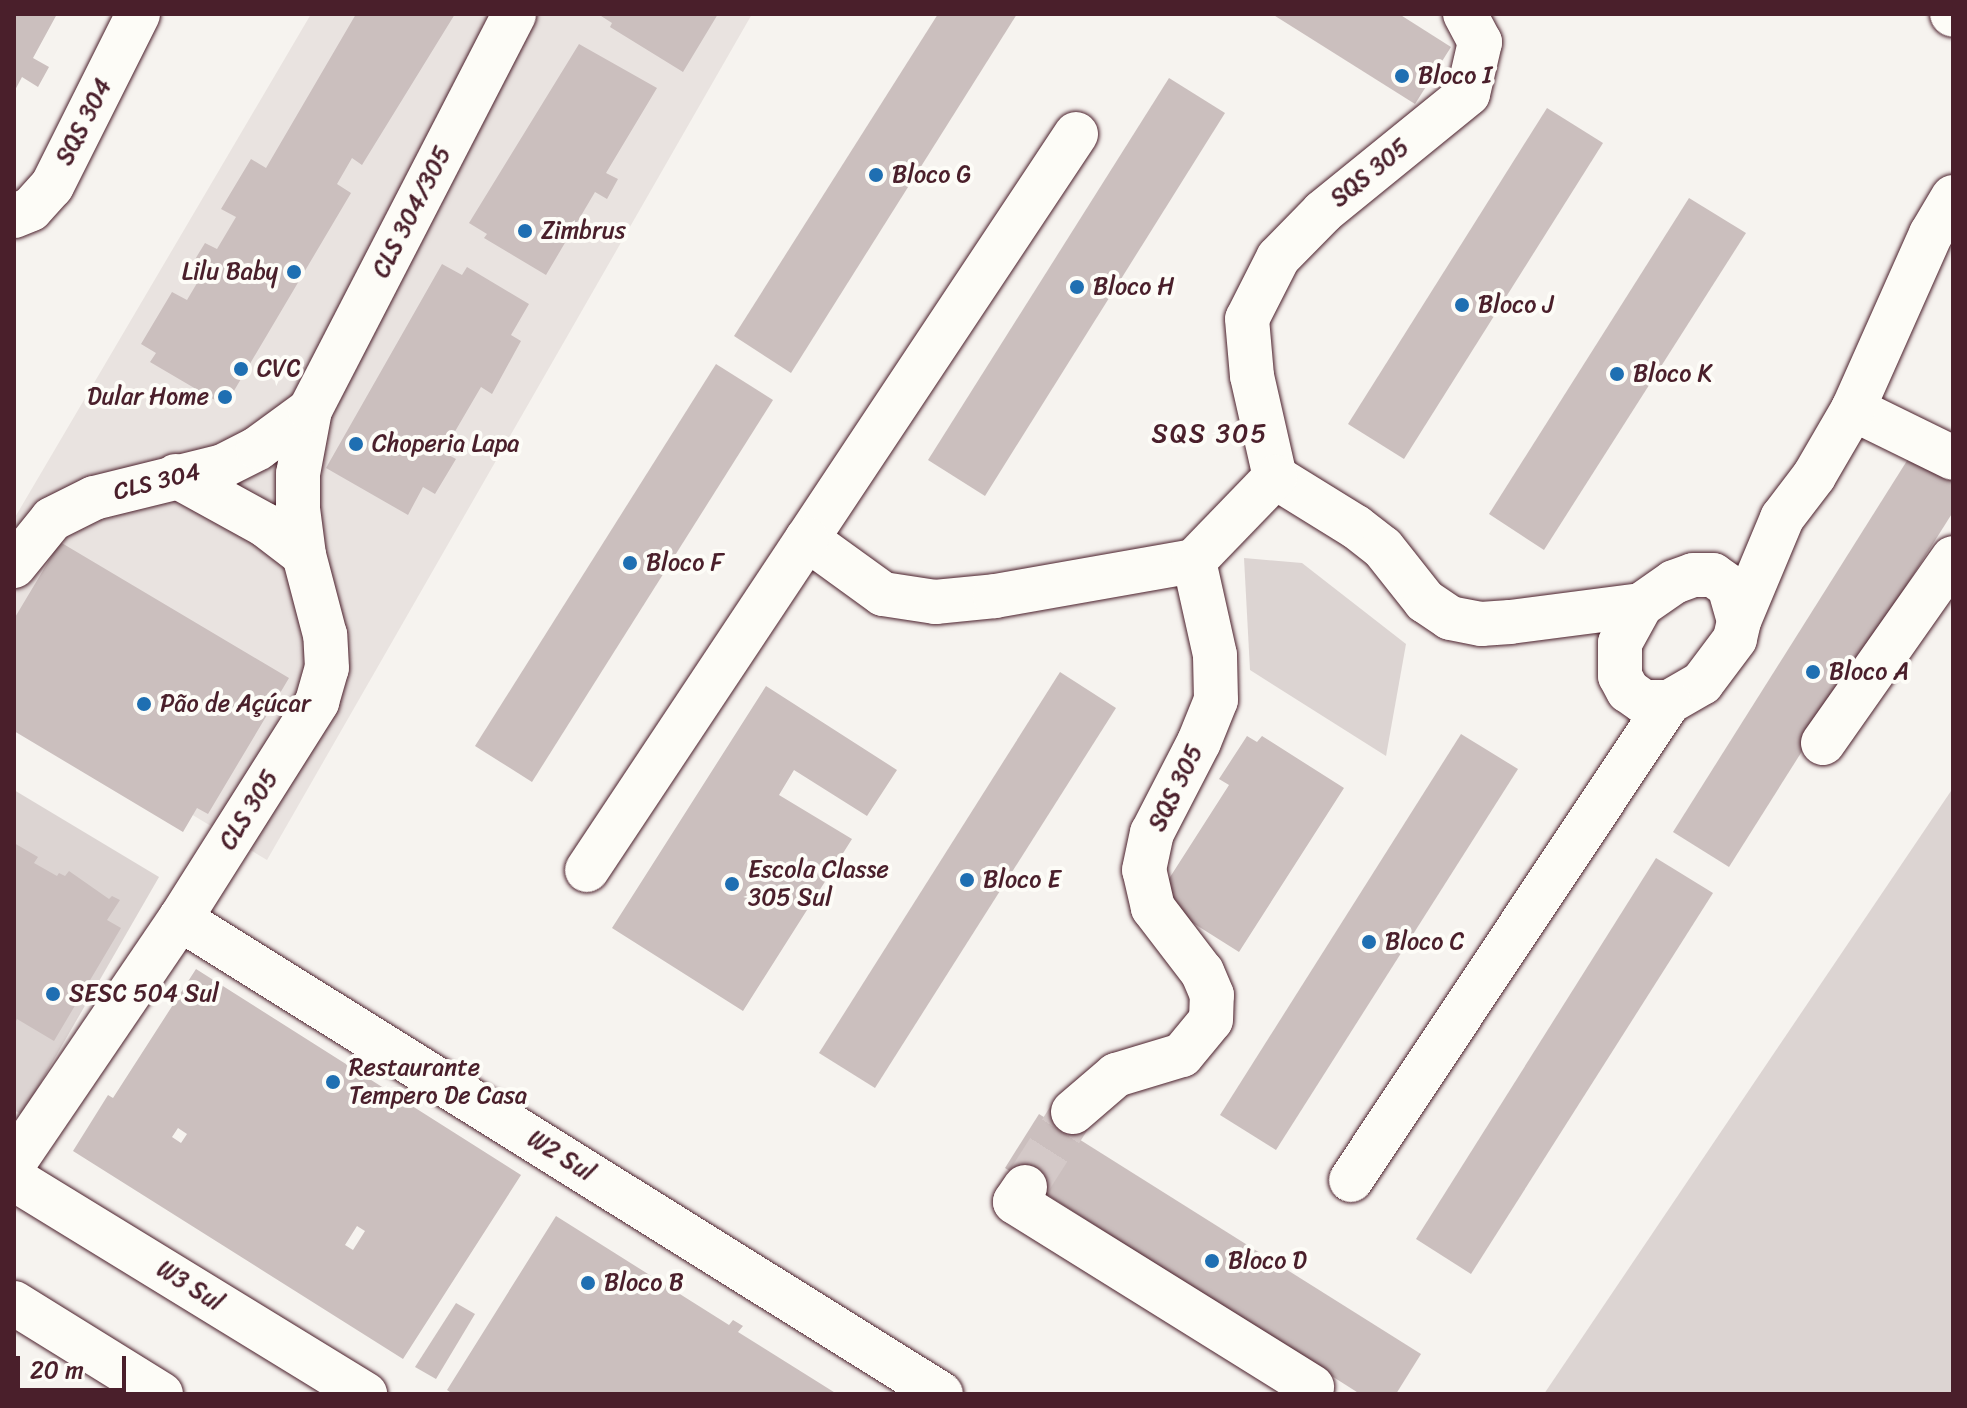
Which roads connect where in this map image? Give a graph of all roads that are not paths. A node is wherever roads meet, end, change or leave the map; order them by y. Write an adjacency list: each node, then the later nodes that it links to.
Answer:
1 (138, 14): 6 (street, SQS 304)
2 (514, 14): 8 (street, CLS 304/305)
3 (1465, 14): 11 (street, SQS 305)
4 (1076, 134): 13 (street)
5 (1951, 193): 7 (street)
6 (14, 216)
7 (1853, 409): 9 (street); 12 (street)
8 (310, 410): 10 (street, CLS 304); 14 (street, CLS 305)
9 (1953, 458)
10 (176, 476): 14 (street); 17 (street, CLS 304)
11 (1275, 477): 16 (street); 21 (street)
12 (1782, 518): 18 (street); 20 (street)
13 (807, 539): 16 (street); 26 (street)
14 (304, 555): 27 (street, CLS 305)
15 (1953, 558): 24 (street)
16 (1194, 561): 28 (street, SQS 305)
17 (14, 566)
18 (1713, 575): 19 (street); 20 (street)
19 (1641, 605): 21 (street); 22 (street)
20 (1739, 621): 23 (street)
21 (1510, 622): 22 (street)
22 (1623, 678): 23 (street); 25 (street)
23 (1669, 702): 25 (street)
24 (1823, 743)
25 (1615, 785): 31 (street)
26 (587, 870)
27 (180, 919): 29 (street, CLS 305); 37 (street, W2 Sul)
28 (1073, 1112)
29 (14, 1163)
30 (14, 1179): 36 (street, W3 Sul)
31 (1351, 1180)
32 (1025, 1187): 34 (street)
33 (14, 1303): 35 (street)
34 (1312, 1387)
35 (161, 1394)
36 (365, 1394)
37 (941, 1394)

